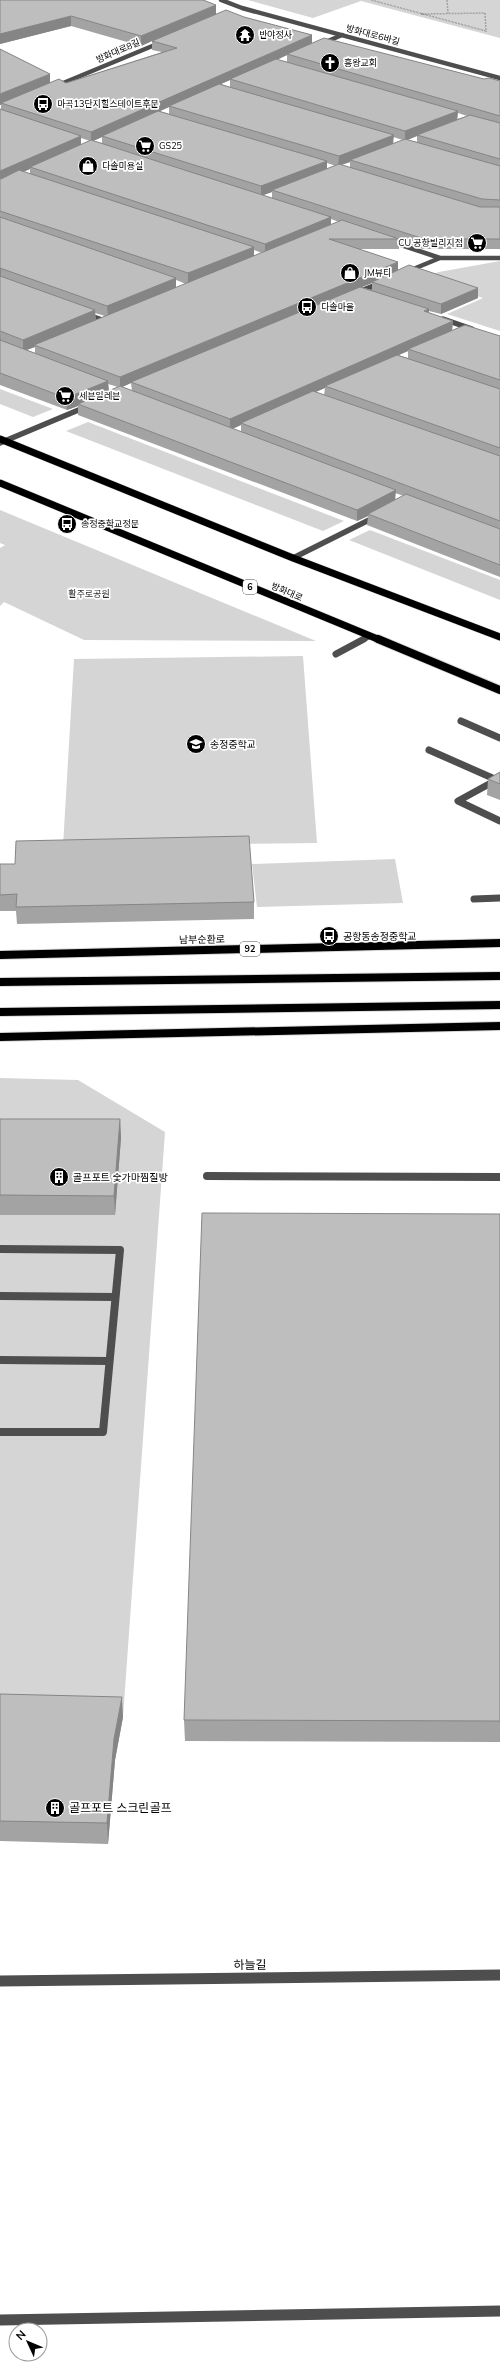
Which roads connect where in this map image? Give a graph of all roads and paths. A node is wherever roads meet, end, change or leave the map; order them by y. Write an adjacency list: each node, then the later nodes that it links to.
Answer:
1 (221, 0): 4 (street, 방화대로6바길)
2 (371, 0): 6 (path)
3 (447, 0): 7 (path)
4 (242, 8): 5 (street); 8 (street, 방화대로6바길)
5 (235, 11)
6 (421, 14): 7 (path); 7 (path)
7 (448, 14)
8 (342, 35): 10 (street); 11 (street, 방화대로6바길)
9 (169, 39): 12 (street, 방화대로8길)
10 (315, 47)
11 (500, 78)
12 (51, 88)
13 (380, 238): 14 (street)
14 (440, 258): 15 (street); 16 (street)
15 (500, 258)
16 (399, 275)
17 (386, 280): 18 (street)
18 (358, 292): 19 (street); 20 (street)
19 (366, 294)
20 (351, 295)
21 (79, 311): 24 (street)
22 (440, 318): 26 (street)
23 (115, 319): 24 (street)
24 (108, 322): 25 (street)
25 (101, 324)
26 (470, 328): 27 (street); 28 (street)
27 (478, 330)
28 (463, 331)
29 (92, 405): 30 (street)
30 (2, 441): 33 (main road)
31 (0, 483): 34 (main road, 방화대로 / 6)
32 (385, 512): 33 (street)
33 (293, 558): 35 (main road)
34 (368, 637): 36 (street); 37 (main road, 방화대로 / 6)
35 (500, 637)
36 (336, 654)
37 (500, 690)
38 (462, 721): 39 (street)
39 (500, 738)
40 (429, 750): 41 (street)
41 (498, 779): 42 (street)
42 (500, 821)
43 (500, 898): 44 (street)
44 (474, 899)
45 (500, 943): 46 (main road, 남부순환로 / 92)
46 (0, 955)
47 (500, 976): 48 (main road)
48 (0, 982)
49 (500, 1005): 50 (main road)
50 (0, 1012)
51 (500, 1026): 52 (main road)
52 (0, 1037)
53 (207, 1176): 54 (street)
54 (500, 1177)
55 (0, 1249): 57 (street)
56 (0, 1296): 57 (street)
57 (115, 1297): 59 (street)
58 (0, 1360): 59 (street)
59 (110, 1361): 60 (street)
60 (0, 1432)
61 (500, 1974): 62 (street, 하늘길)
62 (0, 1981)
63 (500, 2311): 64 (street)
64 (0, 2320)

